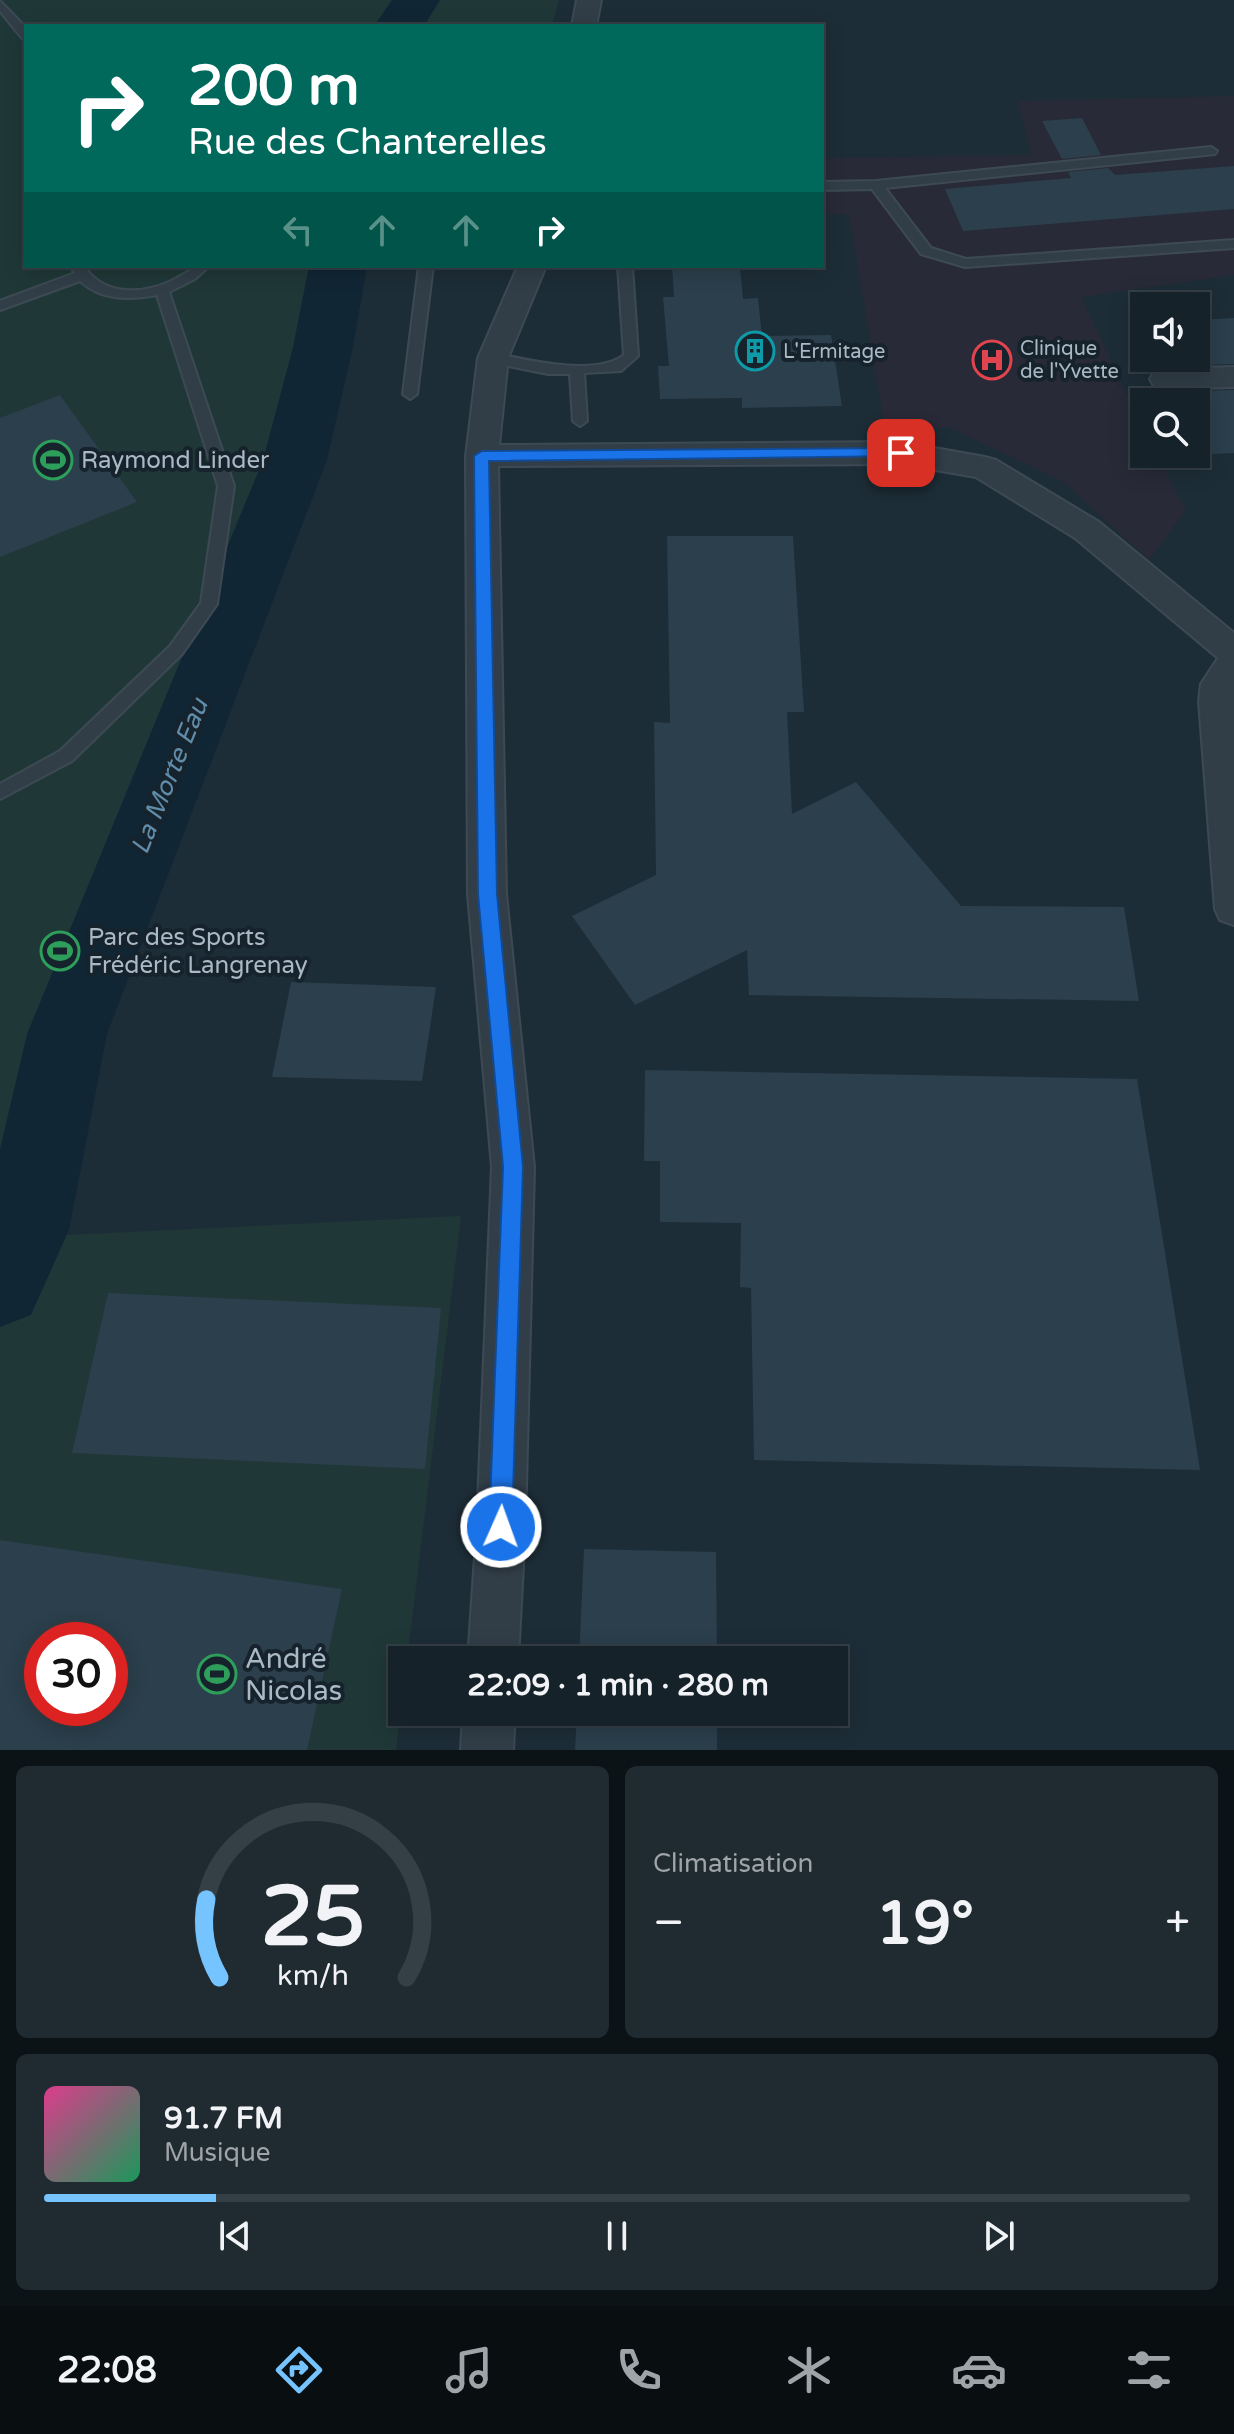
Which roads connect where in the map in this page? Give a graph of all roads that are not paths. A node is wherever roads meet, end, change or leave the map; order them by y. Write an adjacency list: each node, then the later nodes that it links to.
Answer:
1 (589, 0): 3 (street)
2 (0, 4): 4 (lane)
3 (584, 24)
4 (24, 33)
5 (1211, 151): 6 (lane)
6 (876, 185): 7 (lane); 8 (lane)
7 (824, 186)
8 (1234, 244)
9 (200, 268): 14 (lane)
10 (426, 268): 20 (lane)
11 (530, 268): 16 (street)
12 (625, 268): 17 (lane)
13 (79, 271): 14 (lane); 15 (lane)
14 (162, 291): 25 (lane)
15 (0, 306)
16 (493, 358): 17 (lane); 22 (street)
17 (577, 369): 21 (lane)
18 (1234, 377): 19 (street)
19 (1165, 379)
20 (410, 394)
21 (580, 421)
22 (482, 456): 23 (street); 27 (street)
23 (1234, 652)
24 (1234, 661): 26 (street)
25 (0, 792)
26 (1234, 909)
27 (494, 1646)
28 (488, 1726): 29 (street)
29 (487, 1750)

